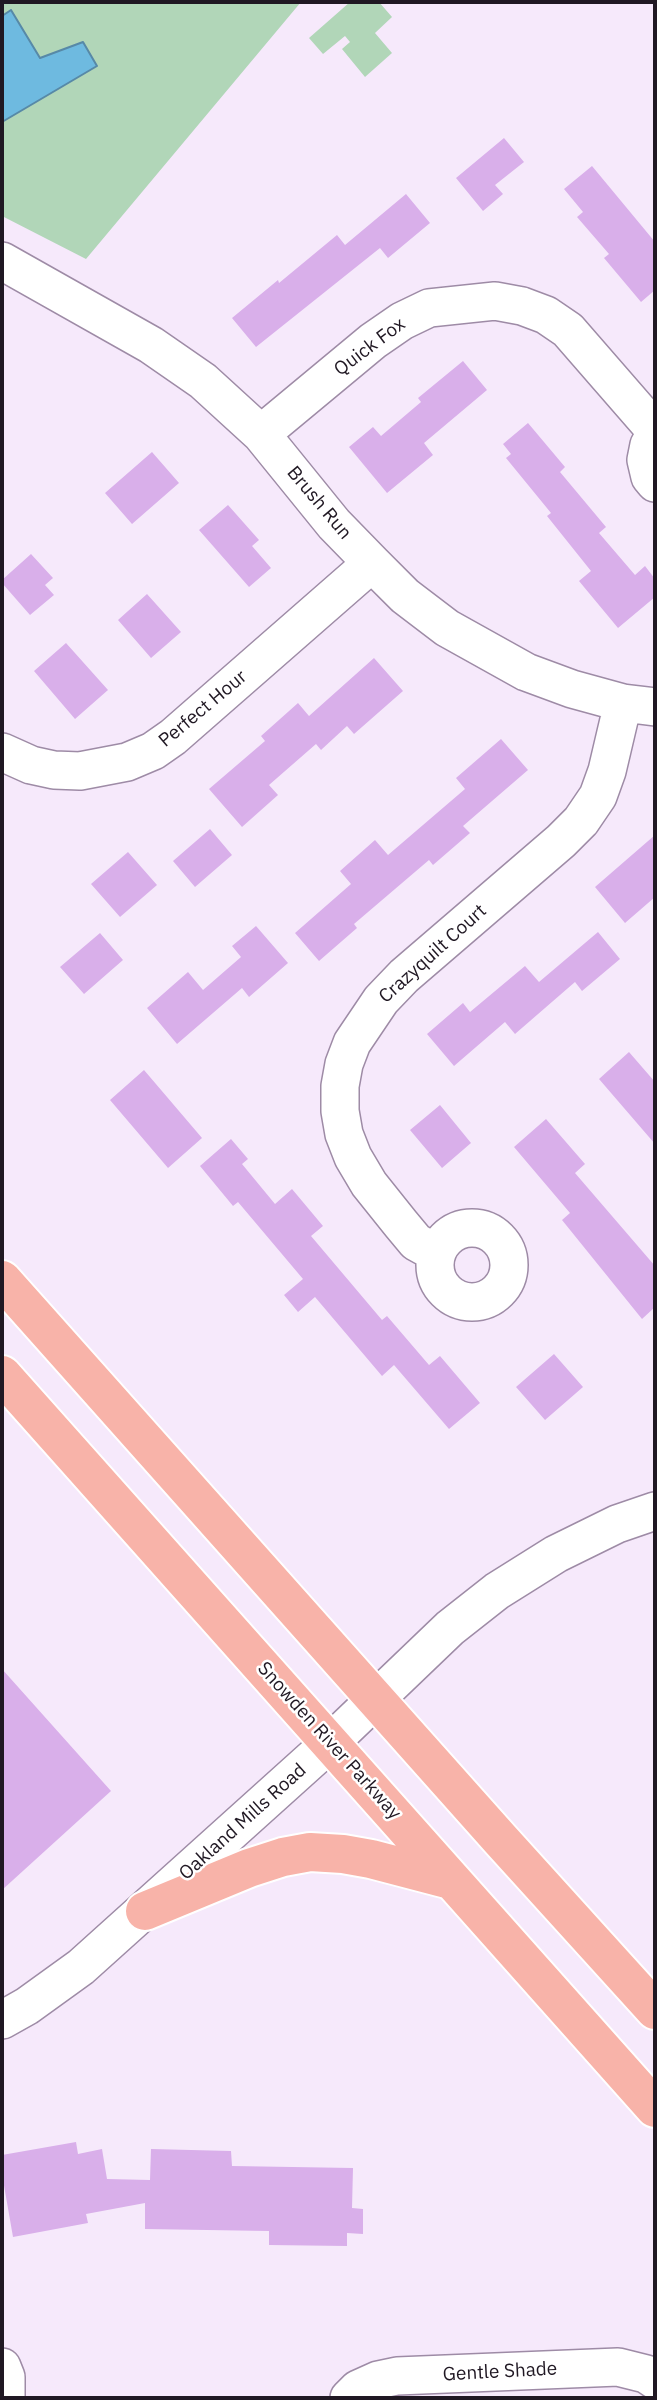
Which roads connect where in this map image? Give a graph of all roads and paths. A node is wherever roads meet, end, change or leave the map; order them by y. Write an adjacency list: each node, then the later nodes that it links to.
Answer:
1 (2, 261): 3 (street, Brush Run)
2 (655, 430): 3 (street, Quick Fox)
3 (261, 433): 6 (street, Brush Run)
4 (655, 436): 5 (street)
5 (655, 483)
6 (372, 563): 7 (street, Brush Run); 8 (street, Perfect Hour)
7 (639, 705): 9 (street, Crazyquilt Court)
8 (2, 752)
9 (436, 1253)
10 (2, 1280): 13 (main road)
11 (2, 1375): 14 (main road, Snowden River Parkway)
12 (655, 1511): 13 (street, Oakland Mills Road)
13 (376, 1699): 14 (street, Oakland Mills Road); 17 (main road)
14 (331, 1742): 15 (main road, Snowden River Parkway); 16 (street, Oakland Mills Road)
15 (452, 1880): 16 (main road); 19 (main road, Snowden River Parkway)
16 (145, 1911): 18 (street, Oakland Mills Road)
17 (655, 2010)
18 (2, 2020)
19 (607, 2056): 20 (main road, Snowden River Parkway); 21 (main road)
20 (655, 2108)
21 (655, 2129)
22 (2, 2367): 24 (street)
23 (655, 2380): 25 (street, Gentle Shade)
24 (6, 2398)
25 (349, 2398)

